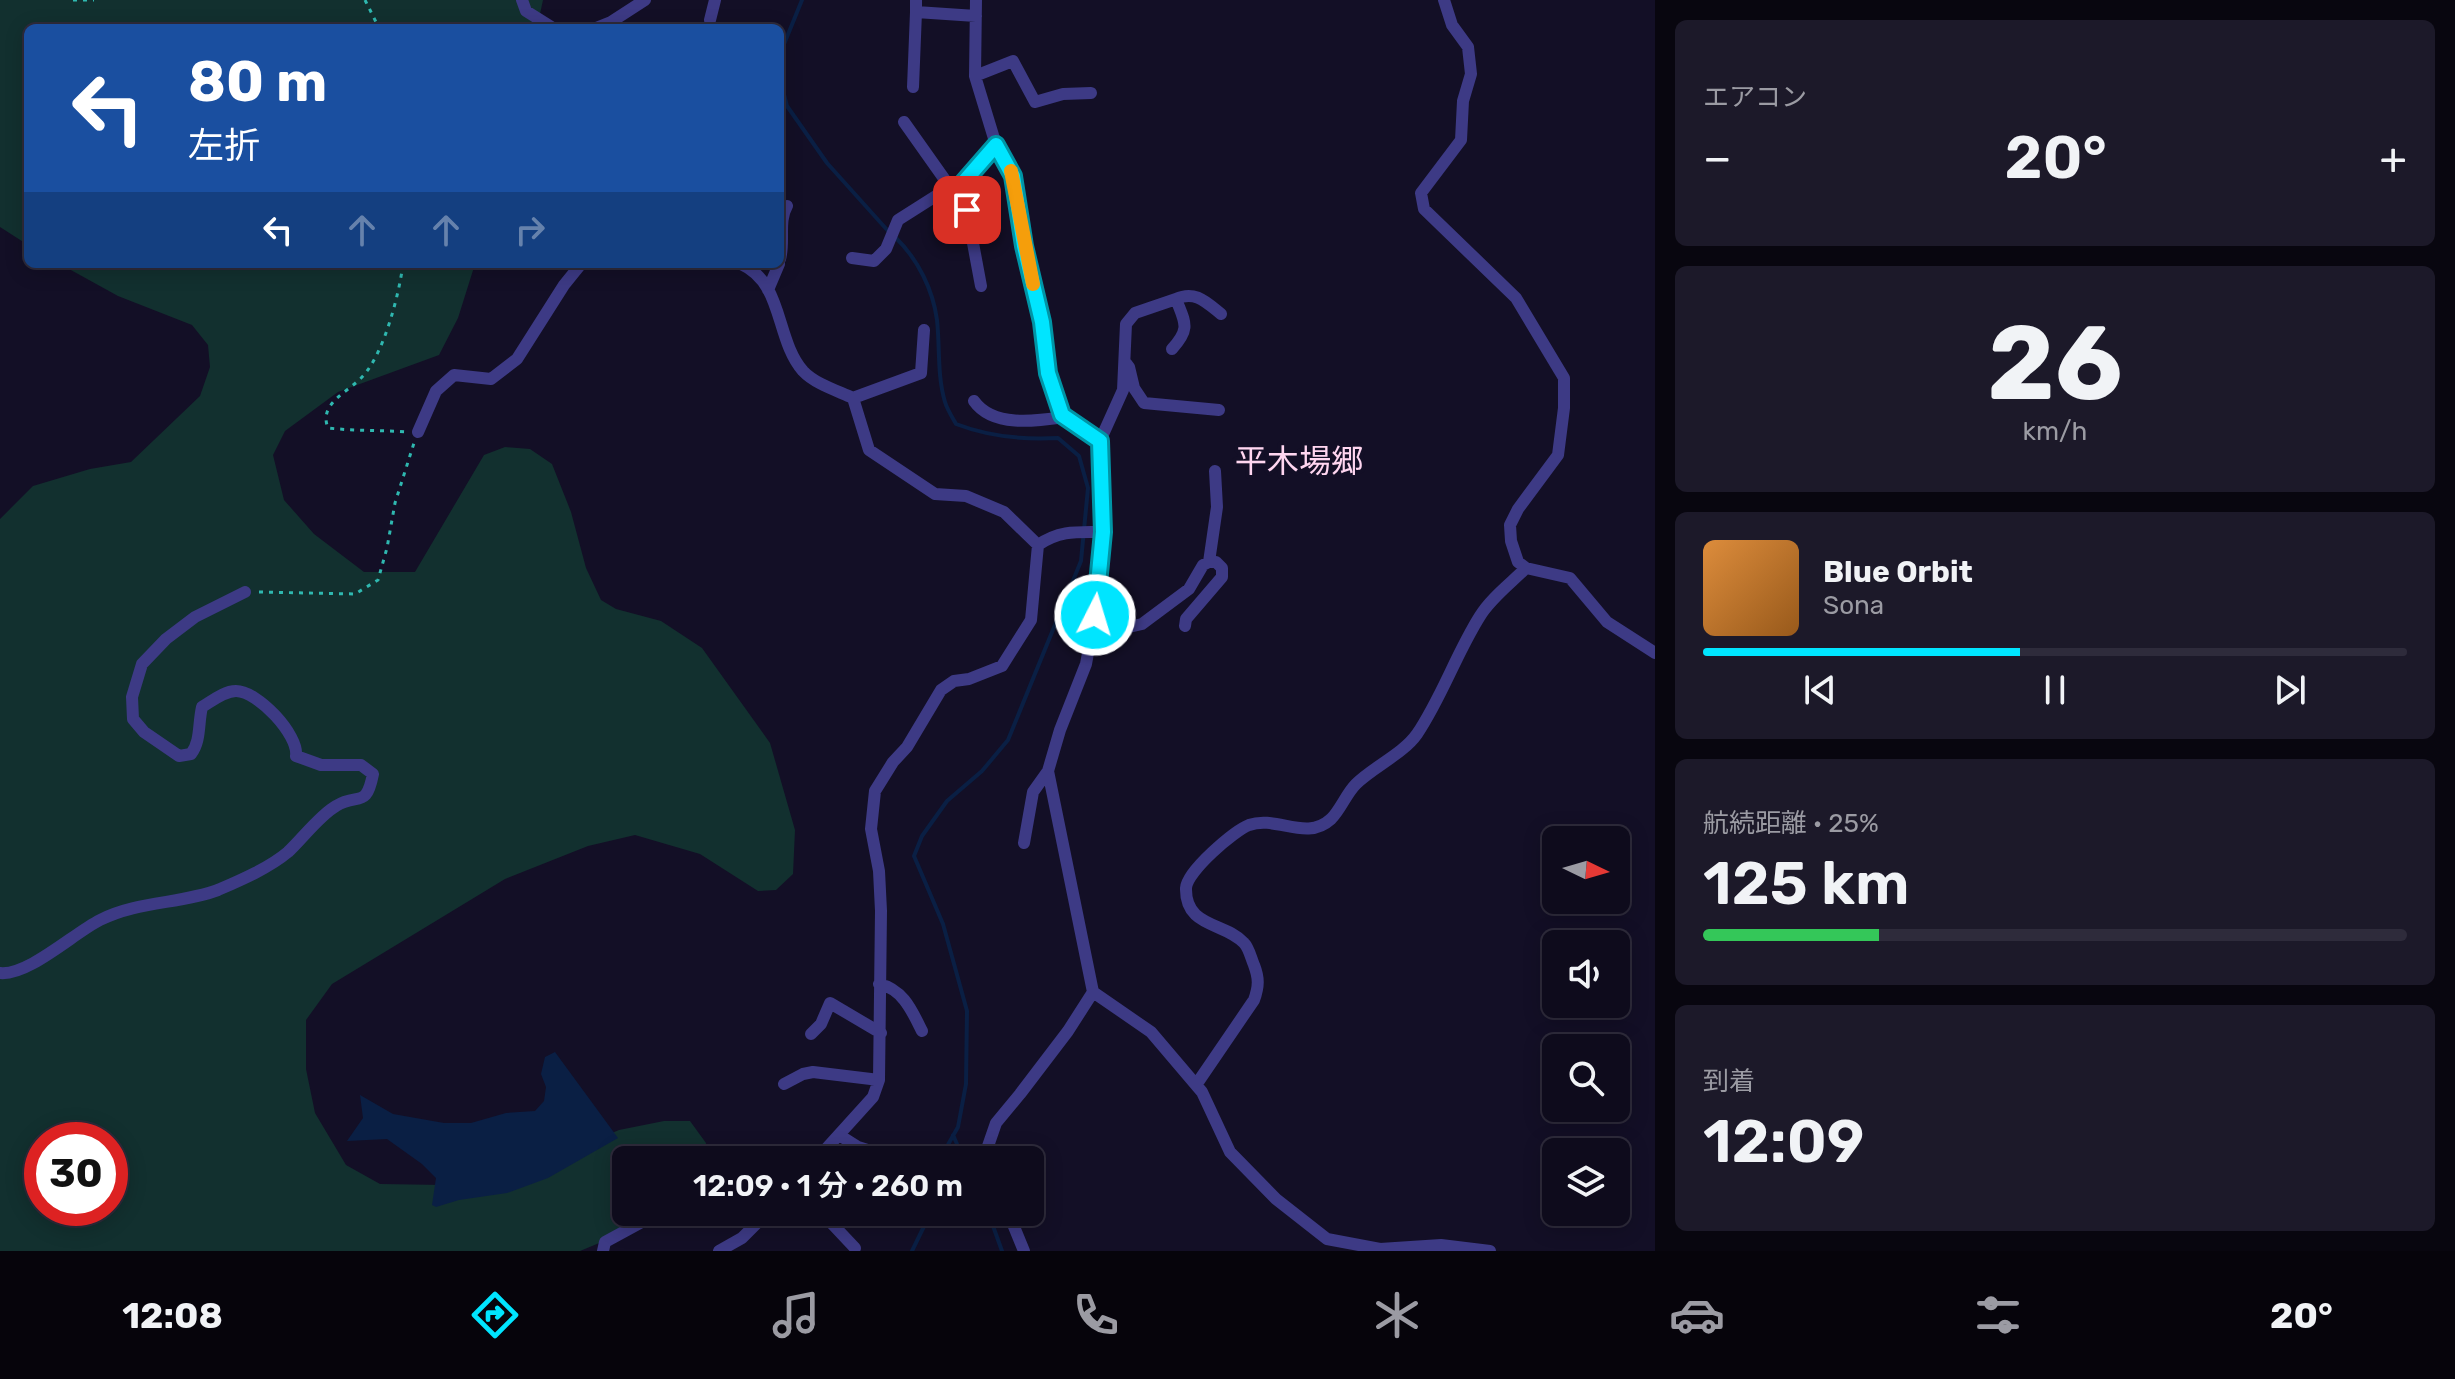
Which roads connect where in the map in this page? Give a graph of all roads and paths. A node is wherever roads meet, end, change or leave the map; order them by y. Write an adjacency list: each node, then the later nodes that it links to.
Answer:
1 (73, 0): 2 (path)
2 (94, 0)
3 (365, 0): 12 (path)
4 (522, 0): 13 (street)
5 (645, 0): 14 (street)
6 (715, 0): 11 (street)
7 (976, 0): 10 (street)
8 (1444, 0): 45 (street)
9 (916, 6): 10 (street); 16 (street)
10 (976, 16): 15 (street)
11 (710, 20)
12 (377, 24)
13 (547, 24)
14 (606, 24)
15 (975, 76): 17 (street); 19 (street)
16 (913, 87)
17 (1091, 93)
18 (904, 122): 20 (street)
19 (996, 145): 20 (street); 38 (street)
20 (956, 186): 23 (street); 28 (street)
21 (787, 206): 22 (street)
22 (784, 214)
23 (852, 258)
24 (402, 268): 39 (path)
25 (578, 268): 39 (street)
26 (751, 268): 29 (street)
27 (777, 268): 29 (street)
28 (981, 286)
29 (768, 290): 35 (street)
30 (1176, 299): 31 (street); 33 (street); 34 (street)
31 (1221, 314)
32 (924, 330): 35 (street)
33 (1172, 349)
34 (1124, 361): 37 (street); 40 (street)
35 (853, 398): 43 (street)
36 (974, 401): 38 (street)
37 (1219, 410)
38 (1065, 417): 40 (street)
39 (418, 432): 46 (path)
40 (1100, 441): 42 (street)
41 (1215, 471): 44 (street)
42 (1098, 532): 43 (street); 47 (street)
43 (1038, 545): 53 (street)
44 (1209, 562): 47 (street); 48 (street)
45 (1526, 568): 49 (street); 60 (street)
46 (245, 592): 52 (street)
47 (1094, 620): 50 (street)
48 (1185, 626)
49 (1655, 653)
50 (1048, 771): 51 (street); 54 (street)
51 (1024, 843)
52 (0, 973)
53 (879, 984): 55 (street); 56 (street)
54 (1093, 992): 60 (street); 64 (street)
55 (922, 1031)
56 (881, 1033): 57 (street); 58 (street)
57 (811, 1034)
58 (879, 1080): 59 (street); 61 (street)
59 (784, 1084)
60 (1196, 1085): 73 (street)
61 (839, 1135): 62 (street); 63 (street)
62 (829, 1146)
63 (856, 1146)
64 (988, 1146)
65 (634, 1226): 70 (street)
66 (754, 1226): 71 (street)
67 (834, 1226): 69 (street)
68 (1014, 1226): 72 (street)
69 (855, 1248)
70 (603, 1251)
71 (719, 1251)
72 (1024, 1251)
73 (1490, 1251)

